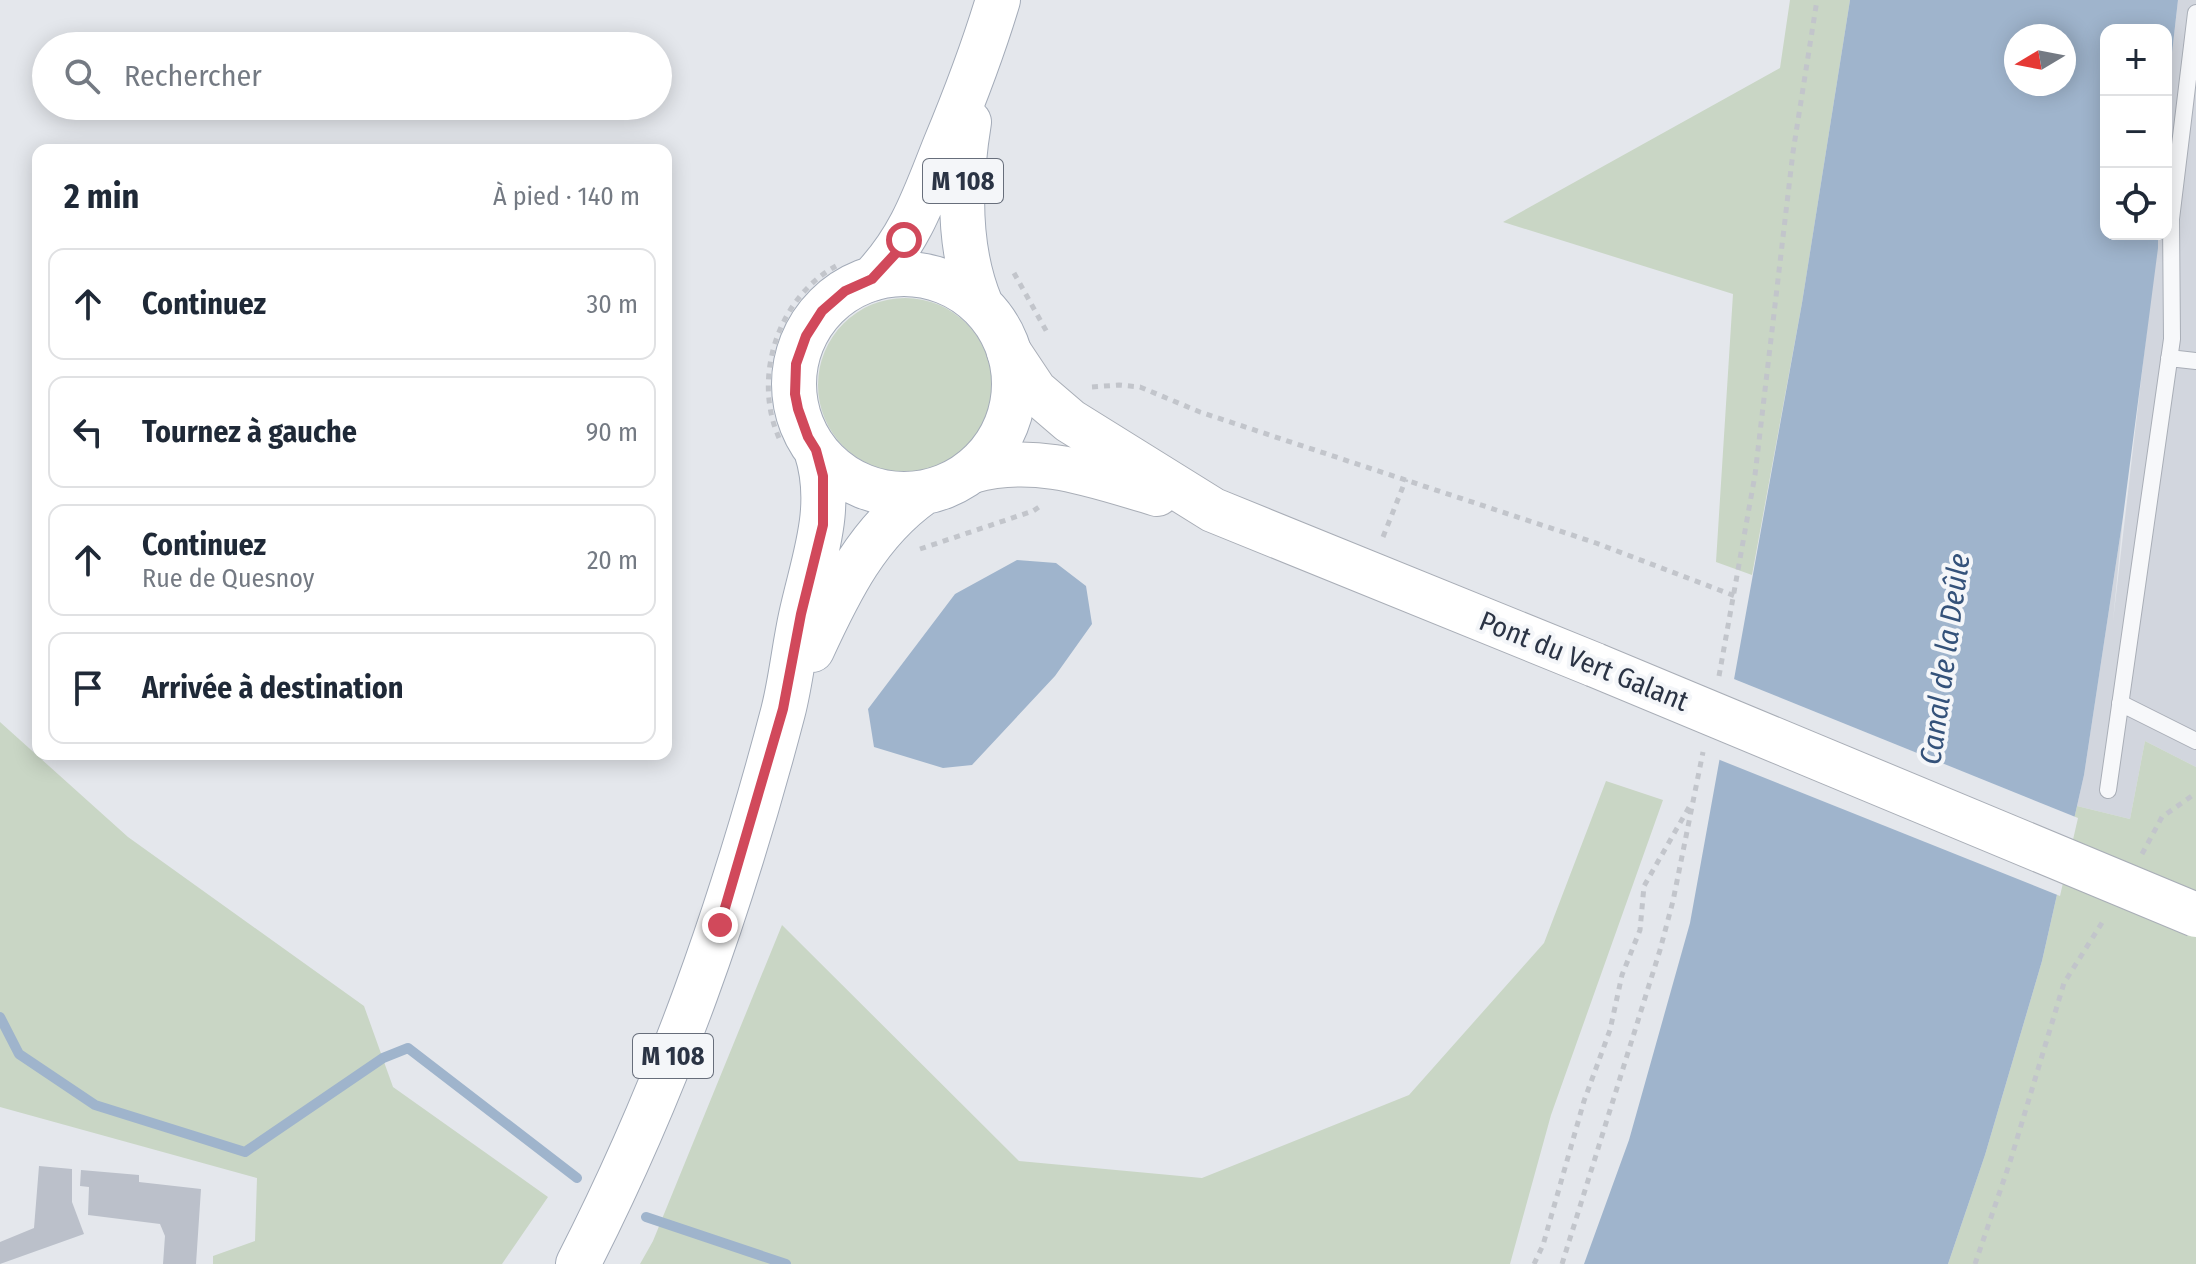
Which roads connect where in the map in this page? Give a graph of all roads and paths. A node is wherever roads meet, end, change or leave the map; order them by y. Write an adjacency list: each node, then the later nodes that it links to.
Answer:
1 (998, 0): 4 (main road, M 108)
2 (1817, 0): 19 (path)
3 (2196, 13): 10 (lane)
4 (981, 57): 6 (main road, M 108); 7 (main road, M 108)
5 (1009, 263): 8 (path)
6 (872, 279): 7 (main road); 13 (main road)
7 (981, 305): 9 (main road)
8 (1054, 345)
9 (1009, 352): 14 (main road); 17 (main road, Pont du Vert Galant)
10 (2169, 358): 11 (lane); 21 (lane)
11 (2196, 361)
12 (1089, 387): 15 (path)
13 (816, 450): 16 (main road); 22 (main road, M 108)
14 (972, 471): 16 (main road); 17 (main road)
15 (1406, 479): 18 (path); 19 (path)
16 (923, 493): 22 (main road, M 108)
17 (1213, 510): 27 (main road, Pont du Vert Galant, bridge)
18 (1383, 538)
19 (1735, 596): 20 (path)
20 (1716, 689)
21 (2120, 703): 23 (lane); 25 (lane)
22 (783, 709): 29 (main road, M 108)
23 (2196, 741)
24 (1704, 751): 26 (path)
25 (2108, 790)
26 (1694, 798): 30 (path); 31 (path)
27 (2196, 915)
28 (2064, 983): 32 (path)
29 (578, 1264)
30 (1534, 1264)
31 (1562, 1264)
32 (1975, 1264)

